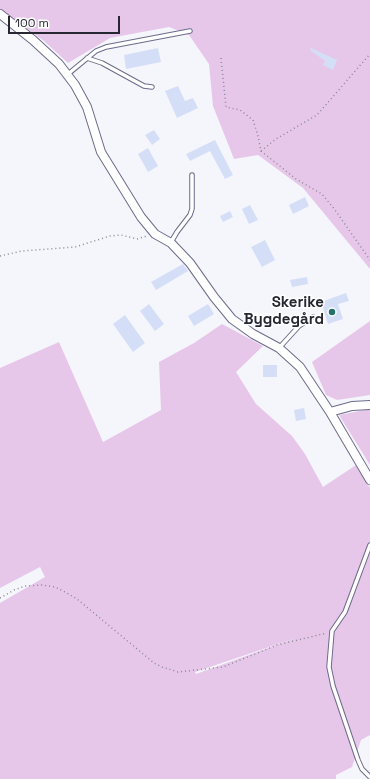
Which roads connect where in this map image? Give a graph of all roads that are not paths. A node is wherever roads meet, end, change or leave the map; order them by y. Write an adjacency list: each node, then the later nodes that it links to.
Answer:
1 (0, 14): 4 (street)
2 (190, 31): 3 (lane)
3 (87, 58): 4 (lane); 5 (lane)
4 (68, 74): 7 (street)
5 (152, 87)
6 (192, 175): 7 (lane)
7 (170, 243): 9 (street)
8 (313, 318): 9 (lane)
9 (279, 348): 11 (street)
10 (370, 404): 11 (street)
11 (330, 412): 12 (street)
12 (370, 480)
13 (370, 545): 14 (lane)
14 (370, 777)

